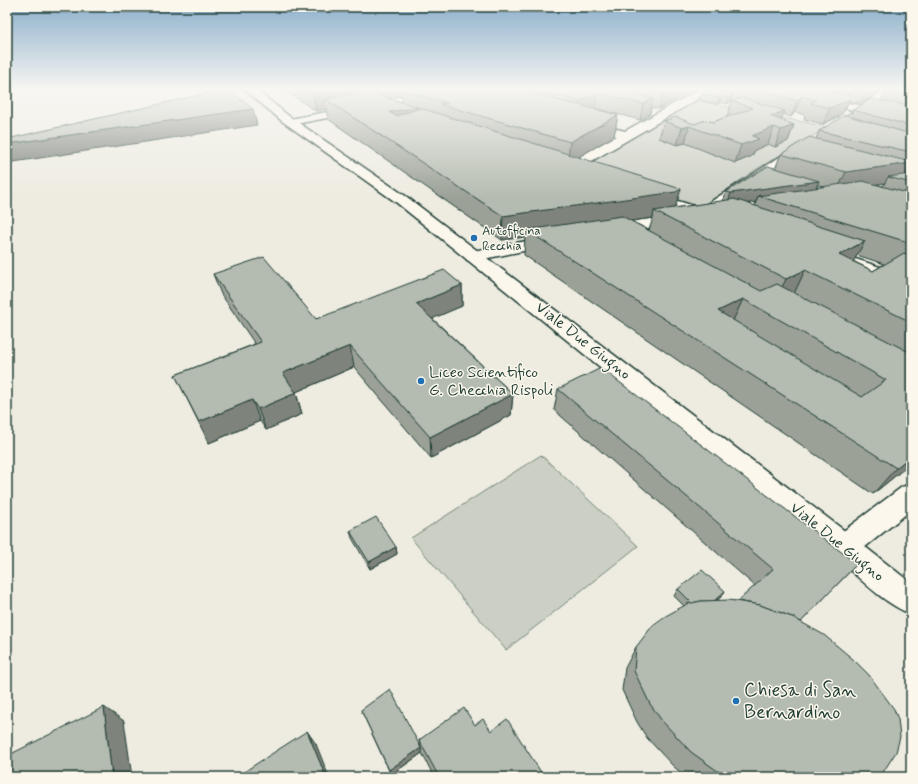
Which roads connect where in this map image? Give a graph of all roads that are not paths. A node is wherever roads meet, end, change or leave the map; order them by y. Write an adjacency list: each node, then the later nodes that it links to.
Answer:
1 (295, 126): 16 (street, Viale Due Giugno)
2 (588, 126): 4 (street)
3 (642, 126): 4 (street)
4 (624, 135): 7 (street)
5 (809, 148): 8 (street)
6 (552, 165): 7 (street)
7 (566, 170): 9 (street)
8 (763, 172): 10 (street); 12 (street)
9 (582, 174)
10 (784, 179)
11 (634, 192): 12 (street)
12 (702, 214): 13 (street); 14 (street)
13 (729, 215)
14 (595, 233)
15 (565, 239): 16 (street)
16 (473, 256): 20 (street, Viale Due Giugno)
17 (829, 256): 18 (street)
18 (911, 283)
19 (911, 495): 20 (street)
20 (844, 547): 21 (street, Viale Due Giugno)
21 (911, 600)

